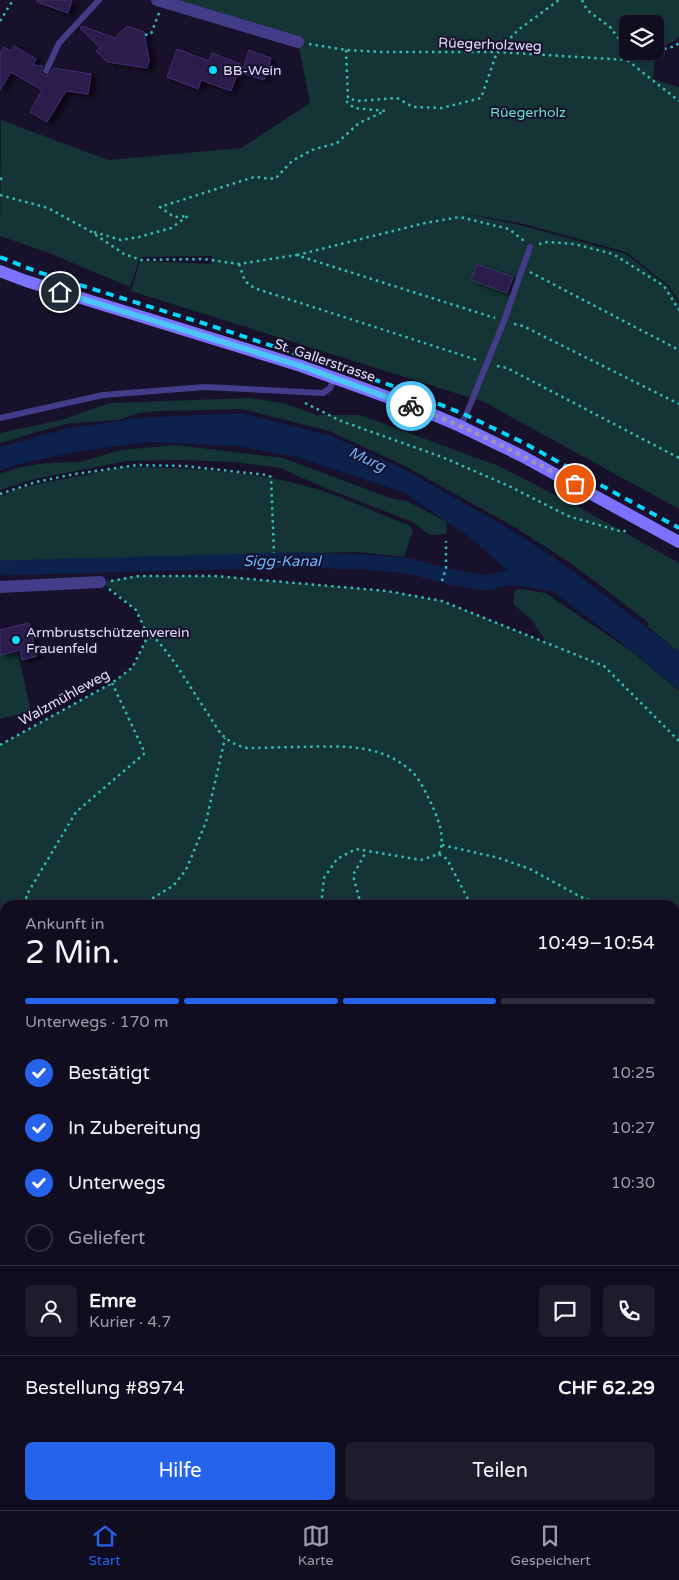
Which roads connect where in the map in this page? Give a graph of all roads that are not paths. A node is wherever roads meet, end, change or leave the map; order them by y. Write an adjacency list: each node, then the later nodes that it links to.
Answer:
1 (99, 0): 4 (lane)
2 (160, 1): 3 (street)
3 (298, 42)
4 (46, 71)
5 (530, 247): 9 (lane)
6 (0, 271): 7 (main road, St. Gallerstrasse)
7 (334, 377): 8 (lane); 9 (main road, St. Gallerstrasse)
8 (0, 418)
9 (460, 426): 10 (main road, St. Gallerstrasse)
10 (679, 542)
11 (100, 582): 12 (street)
12 (0, 587)

